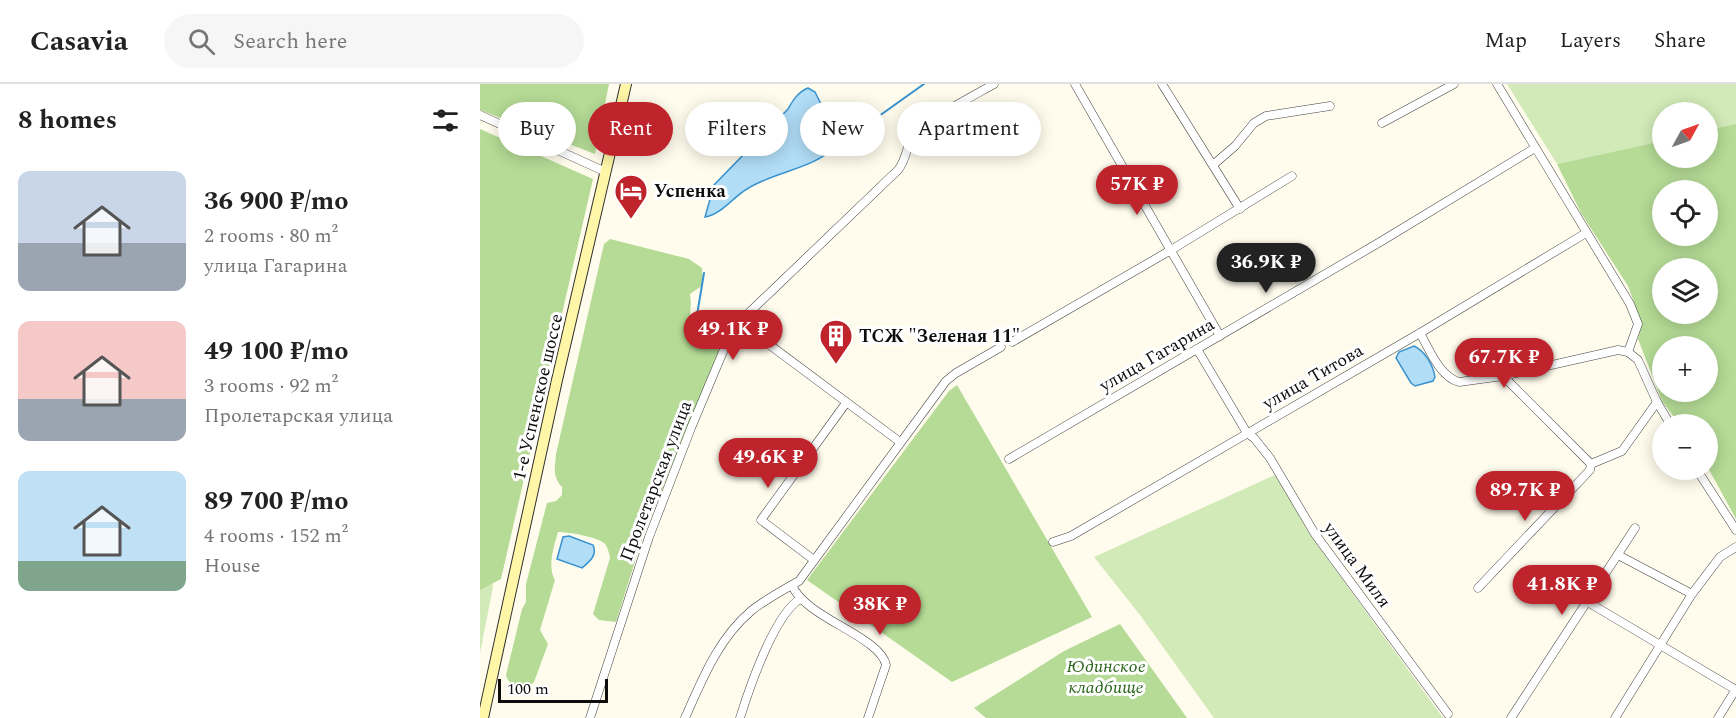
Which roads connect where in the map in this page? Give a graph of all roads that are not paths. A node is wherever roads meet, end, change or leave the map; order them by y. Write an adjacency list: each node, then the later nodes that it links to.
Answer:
1 (626, 84): 12 (main road, 1-е Успенское шоссе)
2 (994, 84): 17 (street, Пролетарская улица)
3 (1075, 84): 16 (street)
4 (1162, 84): 11 (street)
5 (1454, 84): 9 (street)
6 (1497, 84): 10 (street)
7 (1330, 106): 11 (street)
8 (480, 115): 12 (street)
9 (1382, 123)
10 (1535, 148): 15 (street); 19 (street, улица Гагарина)
11 (1214, 165): 14 (street)
12 (606, 172): 48 (main road, 1-е Успенское шоссе)
13 (1292, 176): 14 (street)
14 (1240, 209): 16 (street)
15 (1586, 233): 18 (street, улица Титова); 23 (street)
16 (1171, 250): 19 (street); 20 (street)
17 (739, 322): 27 (street); 49 (street, Пролетарская улица)
18 (1420, 333): 24 (street); 29 (street, улица Титова)
19 (1220, 336): 22 (street, улица Гагарина)
20 (1012, 342)
21 (1001, 347): 30 (street)
22 (1197, 349): 29 (street, улица Миля); 31 (street, улица Гагарина)
23 (1628, 352): 24 (street); 25 (street)
24 (1503, 376): 32 (street)
25 (1652, 391)
26 (1657, 402): 28 (street); 32 (street)
27 (846, 403): 30 (street); 39 (street)
28 (1664, 414)
29 (1246, 433): 36 (street, улица Титова); 47 (street, улица Миля)
30 (900, 442): 39 (street)
31 (1009, 459)
32 (1591, 464): 41 (street)
33 (1704, 480): 35 (street)
34 (1635, 528): 38 (street)
35 (1736, 530)
36 (1053, 542)
37 (1736, 547): 42 (street)
38 (1618, 555): 42 (street); 44 (street)
39 (814, 560): 40 (street)
40 (792, 585): 43 (street); 50 (street)
41 (1478, 588)
42 (1692, 594): 45 (street)
43 (800, 599): 51 (street); 52 (street)
44 (1586, 601): 45 (street); 53 (street)
45 (1660, 646): 46 (street); 54 (street)
46 (1736, 689): 55 (street)
47 (1448, 714)
48 (483, 718)
49 (590, 718)
50 (685, 718)
51 (740, 718)
52 (868, 718)
53 (1511, 718)
54 (1615, 718)
55 (1718, 718)

